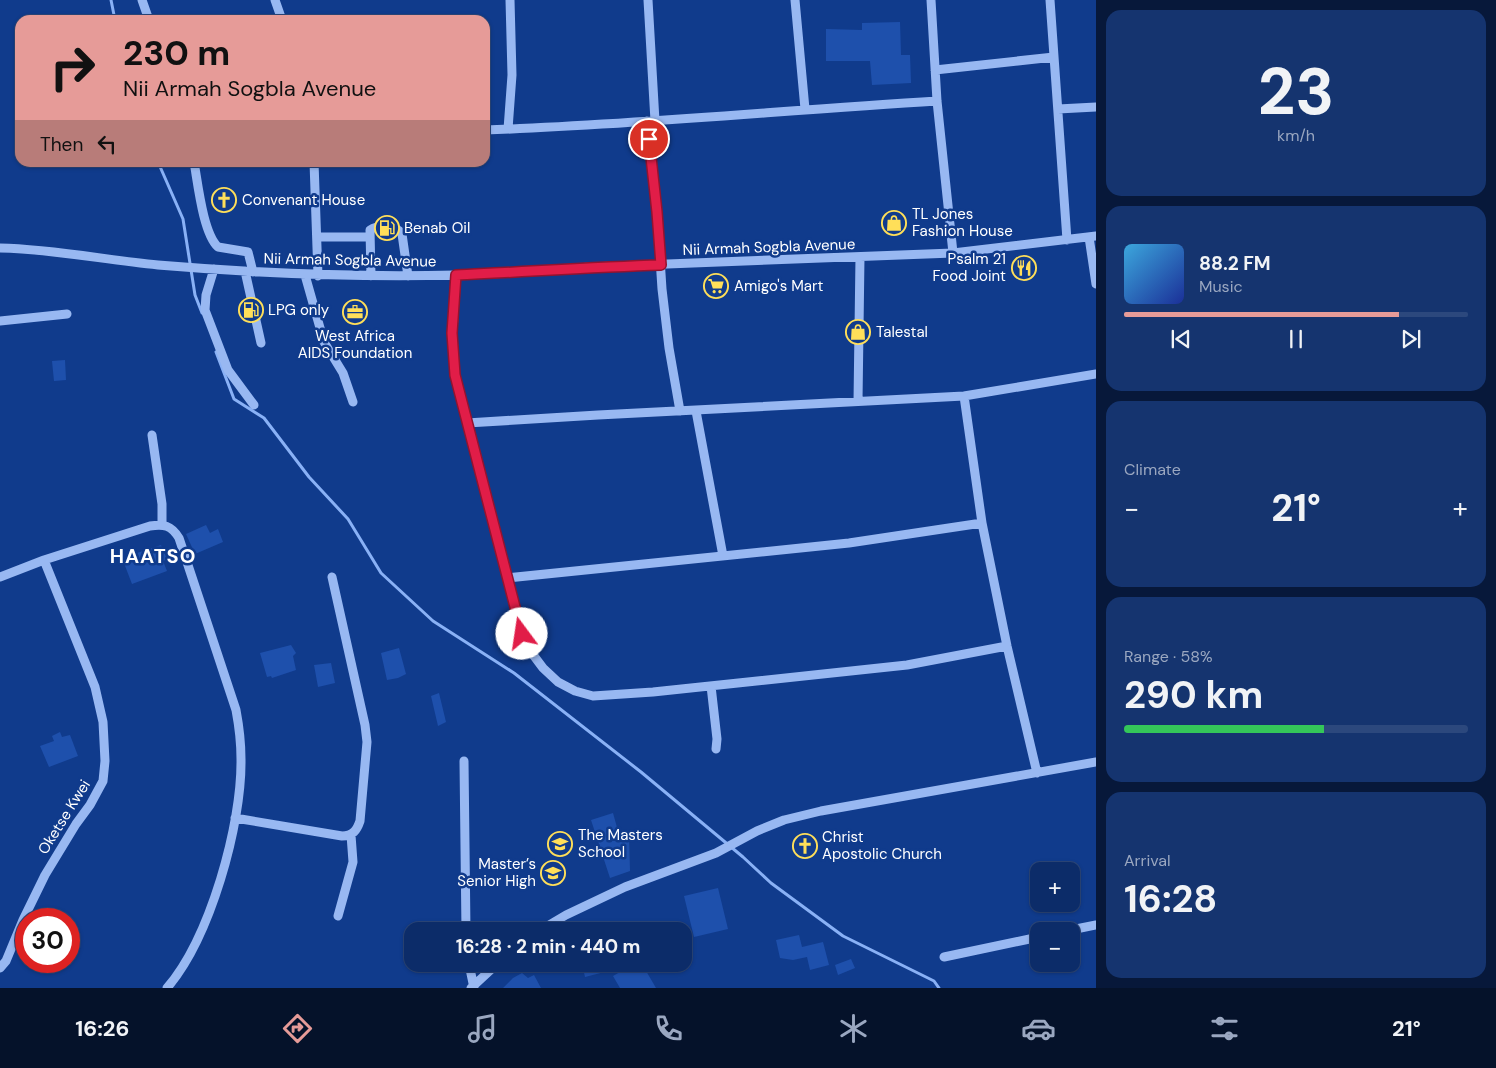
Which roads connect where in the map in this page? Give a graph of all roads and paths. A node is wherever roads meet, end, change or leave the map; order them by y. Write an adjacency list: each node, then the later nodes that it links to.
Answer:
1 (142, 0): 8 (street)
2 (275, 0): 9 (street)
3 (510, 0): 17 (street)
4 (648, 0): 16 (street)
5 (795, 0): 14 (street)
6 (931, 0): 11 (street)
7 (1050, 0): 10 (street)
8 (147, 15)
9 (280, 15)
10 (1054, 57): 11 (street); 15 (street)
11 (935, 70): 12 (street)
12 (937, 101): 14 (street); 26 (street)
13 (1096, 107): 15 (street)
14 (805, 109): 16 (street)
15 (1058, 109): 24 (street)
16 (651, 121): 17 (street); 28 (street)
17 (508, 129): 18 (street)
18 (490, 130)
19 (195, 167): 30 (street)
20 (314, 167): 22 (street)
21 (1092, 236): 24 (street, Nii Armah Sogbla Avenue); 36 (street)
22 (316, 237): 23 (street); 33 (street)
23 (369, 237): 34 (street); 35 (street)
24 (1067, 240): 26 (street, Nii Armah Sogbla Avenue)
25 (0, 248): 29 (street, Nii Armah Sogbla Avenue)
26 (953, 253): 27 (street, Nii Armah Sogbla Avenue)
27 (860, 256): 28 (street, Nii Armah Sogbla Avenue); 42 (street)
28 (661, 265): 32 (street, Nii Armah Sogbla Avenue); 45 (street)
29 (214, 269): 30 (street, Nii Armah Sogbla Avenue); 44 (street)
30 (249, 272): 31 (street, Nii Armah Sogbla Avenue); 39 (street)
31 (305, 275): 33 (street, Nii Armah Sogbla Avenue); 43 (street)
32 (456, 275): 35 (street, Nii Armah Sogbla Avenue); 47 (street)
33 (318, 276): 34 (street, Nii Armah Sogbla Avenue)
34 (371, 276): 35 (street, Nii Armah Sogbla Avenue)
35 (408, 276)
36 (1096, 284)
37 (67, 314): 38 (street)
38 (0, 321)
39 (262, 343)
40 (1096, 374): 41 (street)
41 (964, 396): 42 (street); 49 (street)
42 (858, 401): 46 (street)
43 (353, 402)
44 (254, 406)
45 (680, 411): 46 (street); 47 (street)
46 (696, 411): 51 (street)
47 (467, 423): 55 (street)
48 (152, 435): 50 (street)
49 (982, 523): 51 (street); 56 (street)
50 (162, 524): 52 (street); 62 (street)
51 (723, 556): 55 (street)
52 (44, 560): 53 (street); 71 (street, Oketse Kwei)
53 (0, 577)
54 (332, 577): 63 (street)
55 (508, 578): 57 (street)
56 (1007, 646): 57 (street); 61 (street)
57 (711, 686): 58 (street)
58 (716, 749)
59 (464, 761): 65 (street)
60 (1096, 762): 61 (street)
61 (1037, 773): 66 (street)
62 (235, 818): 63 (street); 75 (street)
63 (351, 835): 64 (street)
64 (338, 916)
65 (466, 922)
66 (554, 922)
67 (1096, 925): 68 (street)
68 (1080, 928)
69 (1030, 939): 70 (street)
70 (944, 958)
71 (0, 968)
72 (470, 972): 74 (street)
73 (489, 972): 74 (street)
74 (472, 987)
75 (167, 988)

